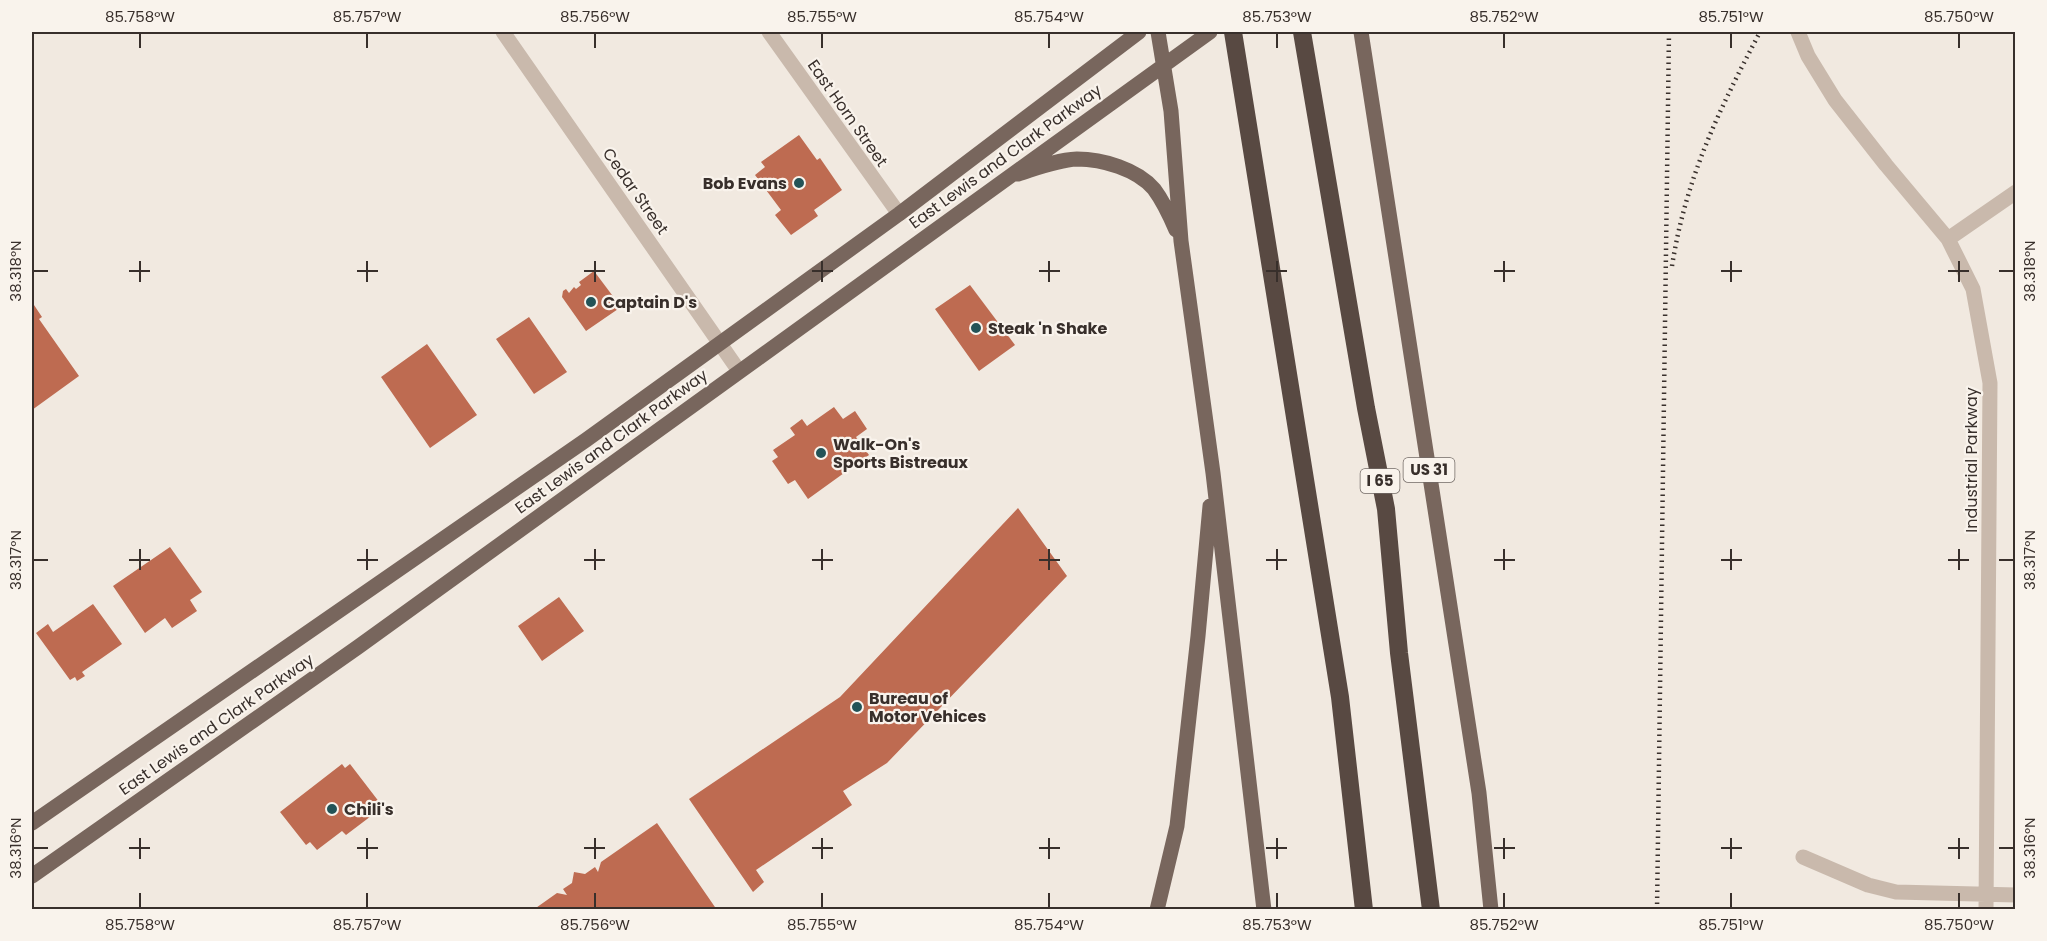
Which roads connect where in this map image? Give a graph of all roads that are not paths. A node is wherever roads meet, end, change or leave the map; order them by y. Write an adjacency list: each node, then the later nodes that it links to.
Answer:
1 (503, 32): 16 (street, Cedar Street)
2 (769, 32): 13 (street, East Horn Street)
3 (1139, 32): 13 (main road, East Lewis and Clark Parkway)
4 (1158, 32): 10 (main road)
5 (1210, 32): 10 (main road, East Lewis and Clark Parkway)
6 (1233, 32): 26 (highway)
7 (1302, 32): 27 (highway, I 65)
8 (1361, 32): 28 (main road, US 31)
9 (1798, 32): 14 (street, Industrial Parkway)
10 (1163, 65): 11 (main road, East Lewis and Clark Parkway); 15 (main road)
11 (1007, 177): 15 (main road); 17 (main road, East Lewis and Clark Parkway)
12 (2016, 192): 14 (street)
13 (899, 214): 16 (main road, East Lewis and Clark Parkway)
14 (1948, 239): 22 (street, Industrial Parkway)
15 (1181, 241): 18 (main road)
16 (721, 343): 17 (street, Cedar Street); 19 (main road, East Lewis and Clark Parkway)
17 (739, 370): 21 (main road, East Lewis and Clark Parkway)
18 (1213, 473): 24 (main road); 25 (main road)
19 (32, 823)
20 (1803, 857): 22 (street)
21 (32, 876)
22 (1986, 893): 23 (street); 29 (street, Industrial Parkway)
23 (2016, 895)
24 (1156, 909)
25 (1264, 909)
26 (1364, 909)
27 (1431, 909)
28 (1491, 909)
29 (1986, 909)

